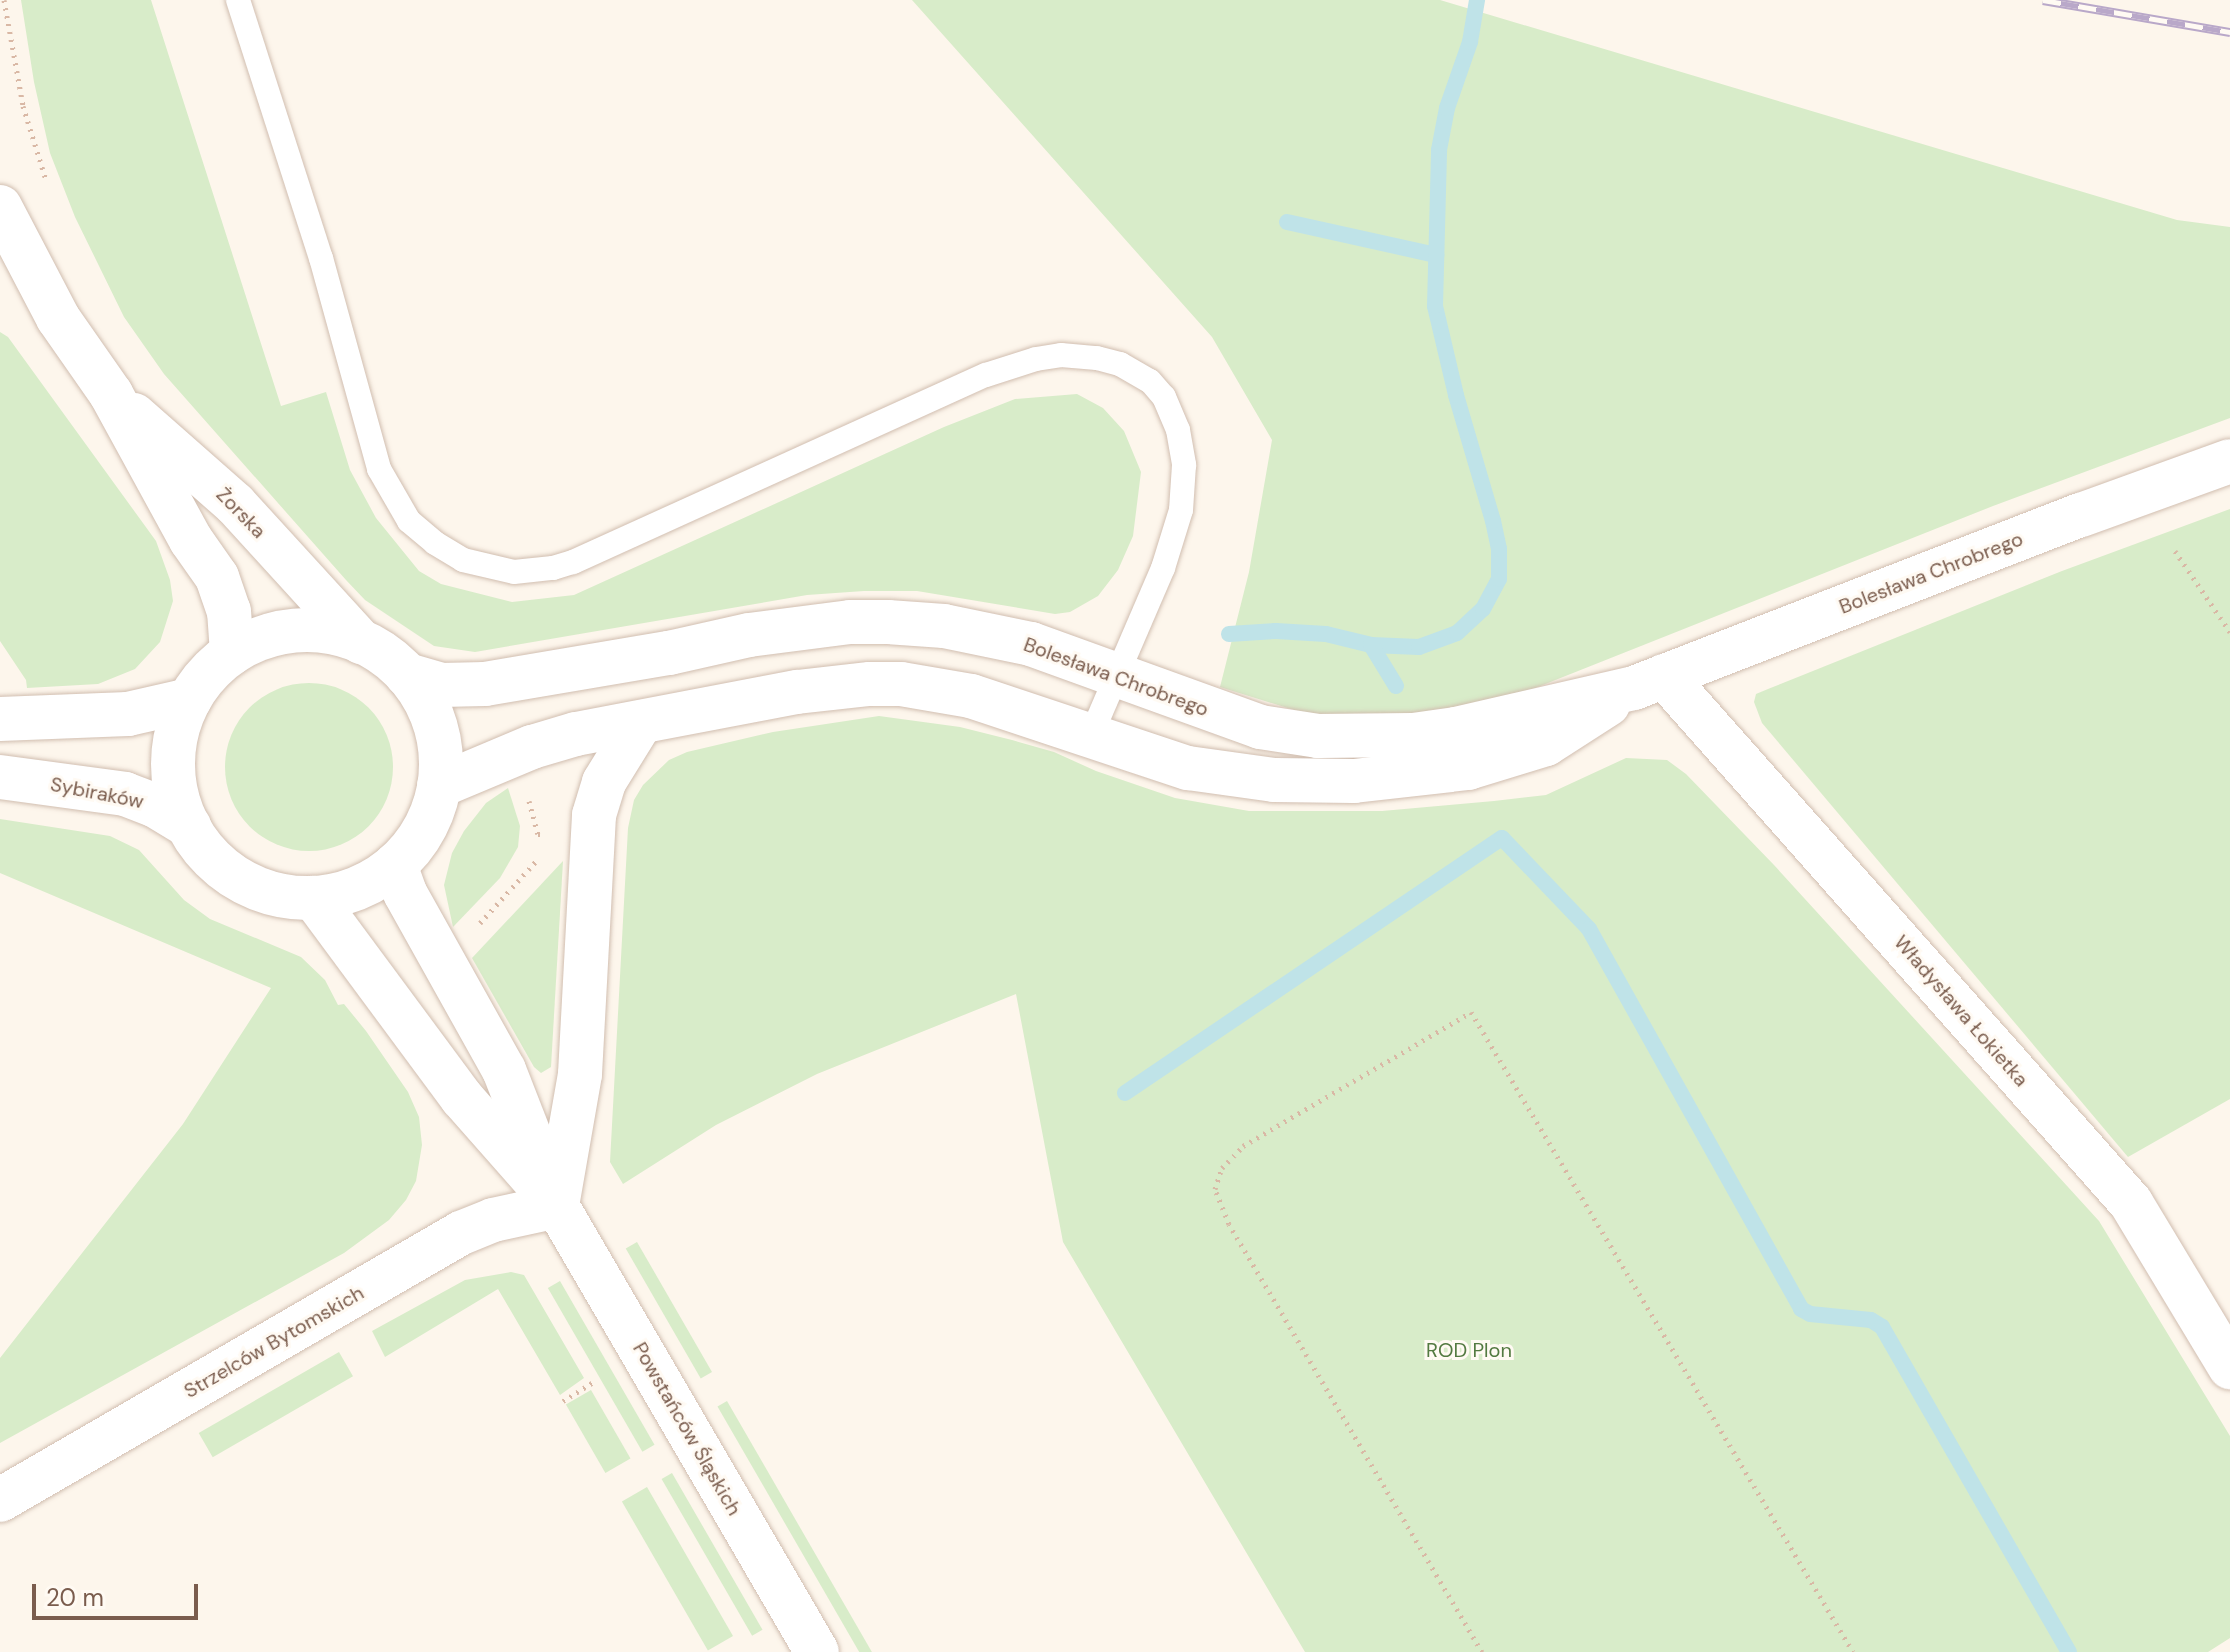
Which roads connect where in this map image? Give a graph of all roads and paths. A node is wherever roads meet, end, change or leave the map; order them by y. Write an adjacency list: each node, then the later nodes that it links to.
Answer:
1 (4, 0): 3 (path)
2 (238, 0): 11 (lane)
3 (48, 186)
4 (0, 207): 5 (street, Żorska)
5 (111, 394): 9 (street, Żorska); 10 (street, Żorska)
6 (2230, 461): 13 (street, Bolesława Chrobrego)
7 (2175, 551): 8 (path)
8 (2230, 632)
9 (361, 642): 10 (street); 12 (street)
10 (232, 653): 14 (street)
11 (1118, 674): 12 (street, Bolesława Chrobrego); 13 (street, Bolesława Chrobrego); 17 (lane)
12 (407, 675): 19 (street)
13 (1649, 682): 17 (street, Bolesława Chrobrego); 26 (street, Władysława Łokietka)
14 (189, 700): 15 (street); 20 (street)
15 (0, 719)
16 (641, 722): 17 (street, Bolesława Chrobrego); 19 (street, Bolesława Chrobrego); 25 (street)
17 (1091, 735)
18 (0, 777): 20 (street, Sybiraków)
19 (439, 786): 22 (street)
20 (189, 826): 23 (street)
21 (538, 834): 24 (path)
22 (395, 865): 23 (street); 25 (street, Powstańców Śląskich)
23 (314, 898): 25 (street, Powstańców Śląskich)
24 (477, 927)
25 (557, 1206): 29 (street, Strzelców Bytomskich); 30 (street, Powstańców Śląskich)
26 (2230, 1367)
27 (595, 1381): 28 (path)
28 (563, 1401)
29 (0, 1500)
30 (817, 1652)
31 (1482, 1652): 32 (path)
32 (1853, 1652)

